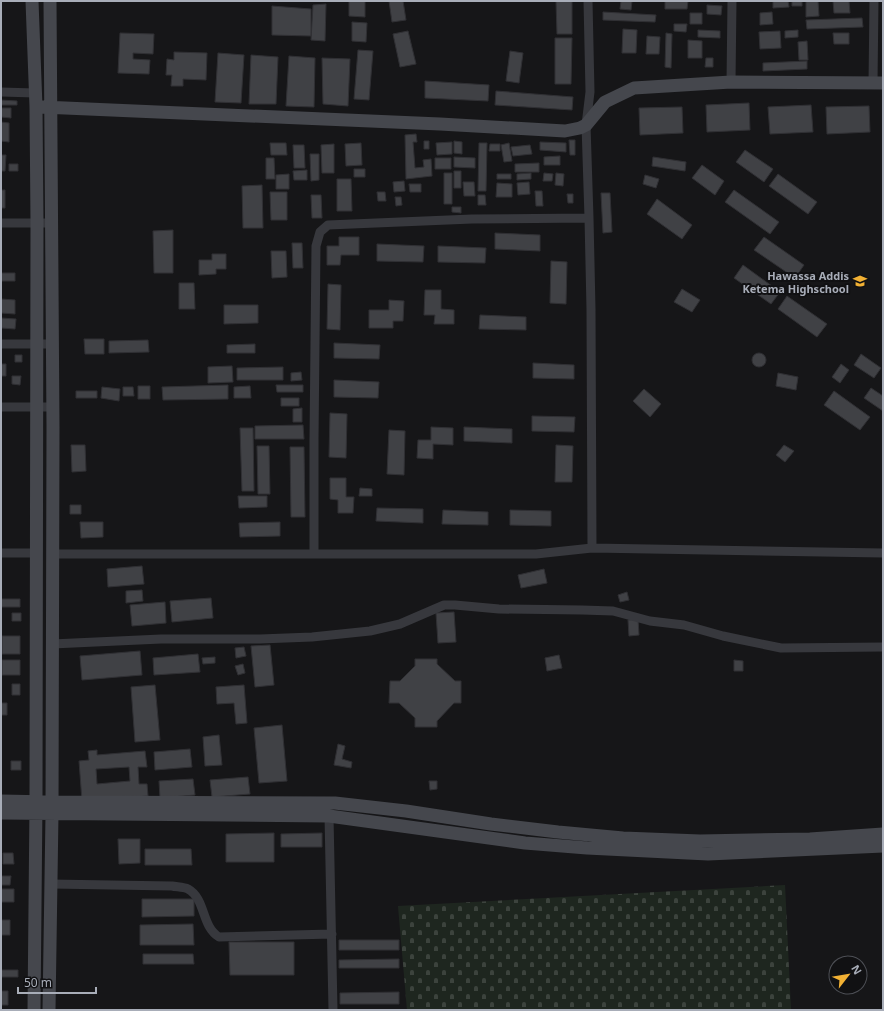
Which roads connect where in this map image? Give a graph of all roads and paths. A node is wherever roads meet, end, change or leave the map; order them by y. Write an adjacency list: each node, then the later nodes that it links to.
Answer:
1 (32, 1): 9 (street)
2 (50, 1): 11 (street)
3 (588, 1): 12 (street)
4 (732, 1): 6 (street)
5 (874, 1): 7 (street)
6 (731, 82): 7 (street); 12 (street)
7 (878, 83)
8 (1, 92): 9 (street)
9 (35, 92): 10 (street)
10 (36, 107): 11 (street); 15 (street)
11 (50, 107): 12 (street); 16 (street)
12 (586, 125): 13 (street)
13 (589, 218): 25 (street); 30 (street)
14 (1, 223): 15 (street)
15 (37, 223): 16 (street); 18 (street)
16 (51, 223): 19 (street)
17 (1, 344): 18 (street)
18 (36, 344): 19 (street); 21 (street)
19 (52, 344): 22 (street)
20 (1, 407): 21 (street)
21 (37, 407): 22 (street); 23 (street)
22 (53, 407): 24 (street)
23 (37, 427): 24 (street); 27 (street)
24 (53, 427): 29 (street)
25 (592, 548): 28 (street); 30 (street)
26 (1, 553): 27 (street)
27 (37, 553): 29 (street); 34 (street)
28 (883, 553)
29 (52, 554): 30 (street); 31 (street)
30 (314, 554)
31 (52, 644): 32 (street); 35 (street)
32 (883, 647)
33 (1, 801): 34 (street)
34 (36, 808): 35 (street); 36 (street); 42 (street)
35 (52, 808): 37 (street); 38 (street); 40 (street)
36 (1, 813)
37 (329, 816): 39 (street); 41 (street)
38 (883, 834)
39 (883, 846)
40 (51, 884): 41 (street); 43 (street)
41 (332, 934): 44 (street)
42 (34, 1010)
43 (49, 1010)
44 (333, 1010)

